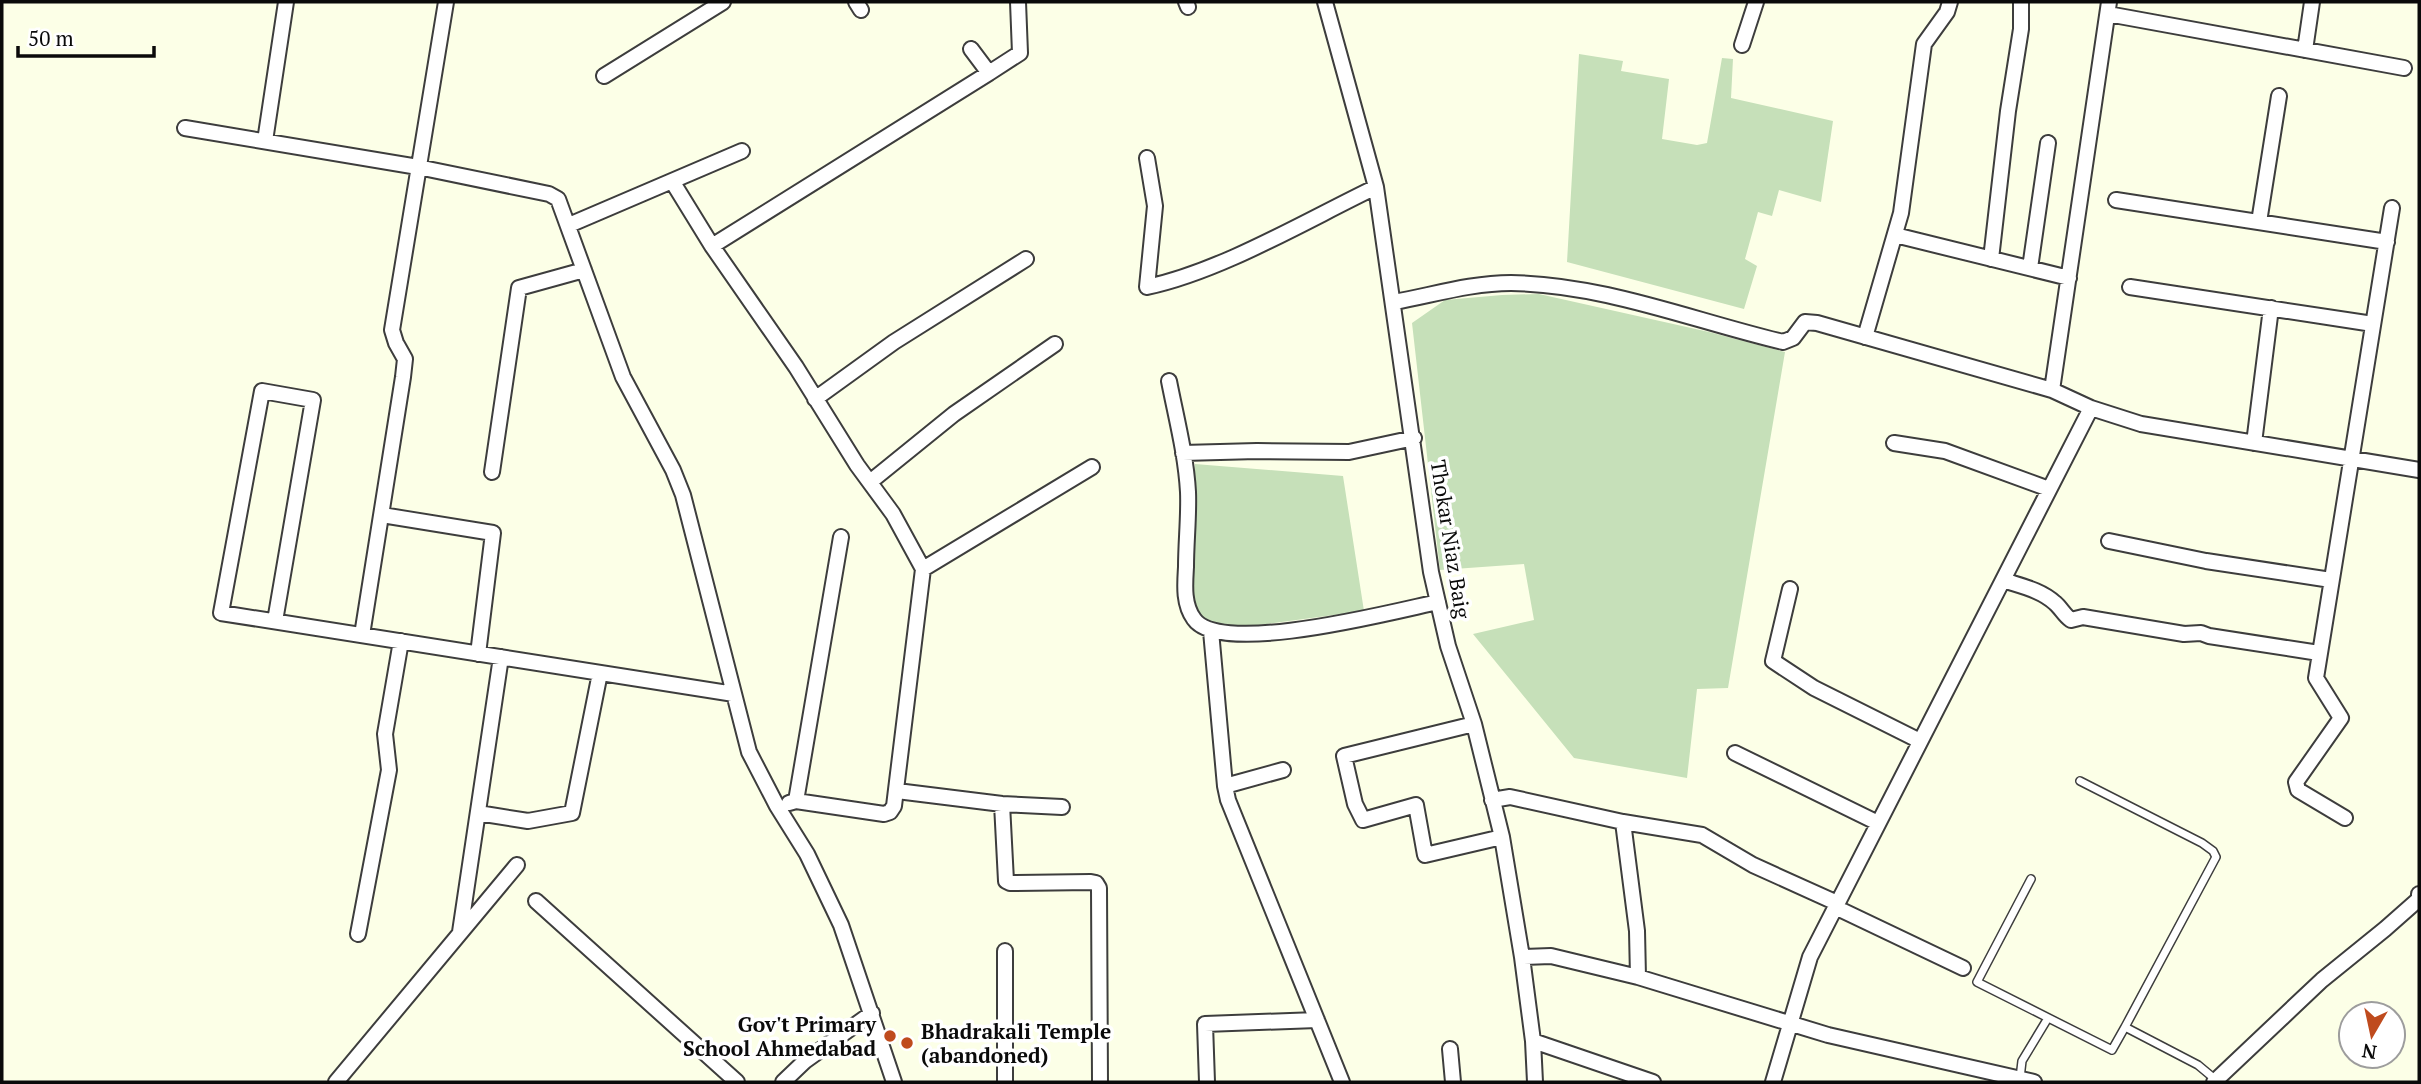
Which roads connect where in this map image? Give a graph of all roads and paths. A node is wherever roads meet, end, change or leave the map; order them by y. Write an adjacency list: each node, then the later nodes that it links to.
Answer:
1 (286, 2): 19 (street)
2 (446, 2): 23 (street)
3 (723, 2): 16 (street)
4 (1018, 2): 15 (street)
5 (1325, 2): 25 (street, Thokar Niaz Baig)
6 (1756, 2): 11 (street)
7 (1950, 2): 30 (street)
8 (2021, 2): 33 (street)
9 (2312, 2): 13 (street)
10 (2108, 8): 13 (street); 37 (street)
11 (1742, 45)
12 (971, 49): 15 (street)
13 (2305, 50): 14 (street)
14 (2404, 68)
15 (989, 73): 32 (street)
16 (604, 75)
17 (2279, 96): 28 (street)
18 (185, 128): 19 (street)
19 (265, 141): 23 (street)
20 (2048, 144): 35 (street)
21 (742, 151): 24 (street)
22 (1147, 158): 25 (street)
23 (418, 167): 29 (street); 58 (street)
24 (672, 181): 29 (street); 32 (street)
25 (1376, 187): 39 (street, Thokar Niaz Baig)
26 (2116, 200): 28 (street)
27 (2392, 208): 31 (street)
28 (2259, 222): 31 (street)
29 (569, 225): 36 (street)
30 (1895, 235): 33 (street); 42 (street)
31 (2387, 242): 41 (street)
32 (712, 246): 46 (street)
33 (1991, 258): 35 (street)
34 (1026, 259): 46 (street)
35 (2030, 268): 37 (street)
36 (584, 270): 55 (street); 74 (street)
37 (2069, 278): 45 (street)
38 (2130, 287): 40 (street)
39 (1394, 302): 42 (street); 48 (street, Thokar Niaz Baig)
40 (2271, 308): 41 (street); 50 (street)
41 (2373, 324): 52 (street)
42 (1865, 337): 45 (street)
43 (1055, 344): 56 (street)
44 (1169, 381): 51 (street)
45 (2052, 390): 47 (street)
46 (815, 398): 56 (street)
47 (2091, 408): 50 (street); 57 (street)
48 (1414, 438): 51 (street); 65 (street, Thokar Niaz Baig)
49 (1894, 443): 57 (street)
50 (2254, 443): 52 (street)
51 (1183, 453): 67 (street)
52 (2351, 459): 54 (street); 63 (street)
53 (1091, 467): 61 (street)
54 (2419, 470)
55 (492, 472)
56 (870, 482): 61 (street)
57 (2049, 489): 62 (street)
58 (382, 515): 68 (street); 70 (street)
59 (841, 537): 83 (street)
60 (2109, 541): 63 (street)
61 (923, 569): 81 (street)
62 (2003, 580): 71 (street); 76 (street)
63 (2331, 580): 71 (street)
64 (1790, 589): 76 (street)
65 (1438, 602): 67 (street); 75 (street, Thokar Niaz Baig)
66 (275, 621): 66 (street); 68 (street)
67 (1211, 631): 80 (street)
68 (362, 635): 69 (street)
69 (401, 641): 70 (street); 98 (street)
70 (478, 653): 72 (street)
71 (2319, 653): 88 (street)
72 (501, 657): 73 (street); 87 (street)
73 (600, 673): 74 (street); 87 (street)
74 (734, 694): 85 (street)
75 (1474, 724): 82 (street, Thokar Niaz Baig); 91 (street)
76 (1920, 741): 90 (street)
77 (1735, 753): 90 (street)
78 (1283, 770): 80 (street)
79 (2080, 781): 107 (lane)
80 (1225, 786): 105 (street)
81 (897, 791): 83 (street); 84 (street)
82 (1492, 800): 89 (street); 91 (street, Thokar Niaz Baig)
83 (796, 801): 85 (street)
84 (1002, 804): 86 (street); 117 (street)
85 (777, 806): 103 (street)
86 (1062, 807)
87 (478, 813): 97 (street)
88 (2344, 818)
89 (1623, 822): 96 (street); 102 (street)
90 (1878, 823): 96 (street)
91 (1502, 837): 100 (street, Thokar Niaz Baig)
92 (517, 865): 97 (street)
93 (2032, 880): 104 (lane)
94 (2419, 894): 111 (street)
95 (536, 901): 113 (street)
96 (1836, 905): 101 (street); 106 (street)
97 (460, 933): 112 (street)
98 (358, 934)
99 (1005, 951): 116 (street)
100 (1522, 957): 102 (street); 108 (street, Thokar Niaz Baig)
101 (1963, 968)
102 (1638, 977): 106 (street)
103 (872, 1013): 114 (street); 115 (street)
104 (2048, 1018): 107 (lane); 110 (lane)
105 (1317, 1020): 118 (street); 119 (street)
106 (1791, 1023): 110 (street); 123 (street)
107 (2125, 1027): 111 (lane)
108 (1533, 1041): 121 (street, Thokar Niaz Baig); 122 (street)
109 (1450, 1049): 120 (street)
110 (2027, 1081)
111 (2215, 1081)
112 (336, 1082)
113 (737, 1082)
114 (783, 1082)
115 (894, 1082)
116 (1005, 1082)
117 (1100, 1082)
118 (1207, 1082)
119 (1342, 1082)
120 (1453, 1082)
121 (1535, 1082)
122 (1653, 1082)
123 (1773, 1082)

